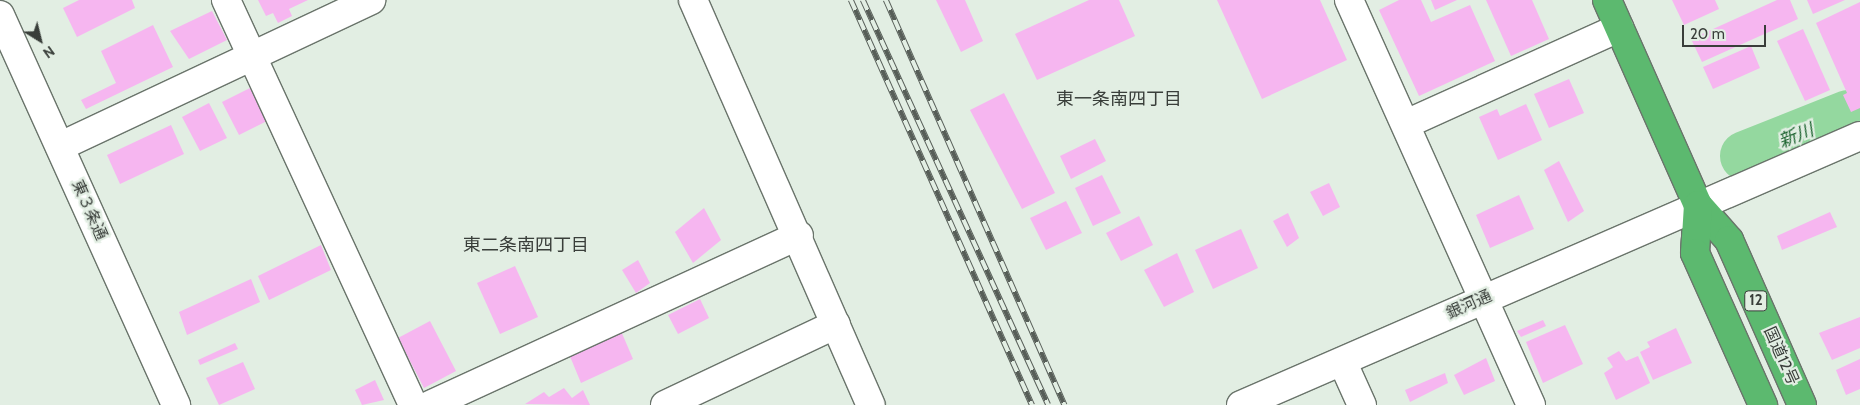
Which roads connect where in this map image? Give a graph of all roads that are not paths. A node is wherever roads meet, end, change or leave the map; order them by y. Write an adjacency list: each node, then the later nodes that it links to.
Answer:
1 (226, 0): 8 (street)
2 (371, 0): 8 (street)
3 (693, 0): 13 (street)
4 (1349, 0): 9 (street)
5 (1607, 0): 7 (highway, 国道12号 / 12)
6 (0, 15): 11 (street, 東３条通)
7 (1619, 28): 9 (street); 12 (highway, 国道12号 / 12)
8 (249, 56): 11 (street); 18 (street)
9 (1406, 124): 14 (street)
10 (1860, 136): 12 (street, 銀河通)
11 (62, 146): 17 (street, 東３条通)
12 (1698, 205): 14 (street, 銀河通); 25 (highway, 国道12号 / 12); 26 (highway, 国道12号 / 12)
13 (799, 235): 15 (street); 19 (street)
14 (1485, 298): 16 (street, 銀河通); 24 (street)
15 (836, 324): 20 (street); 21 (street)
16 (1343, 363): 22 (street, 銀河通); 23 (street)
17 (176, 405)
18 (413, 405)
19 (430, 405)
20 (665, 405)
21 (872, 405)
22 (1241, 405)
23 (1362, 405)
24 (1531, 405)
25 (1763, 405)
26 (1802, 405)

